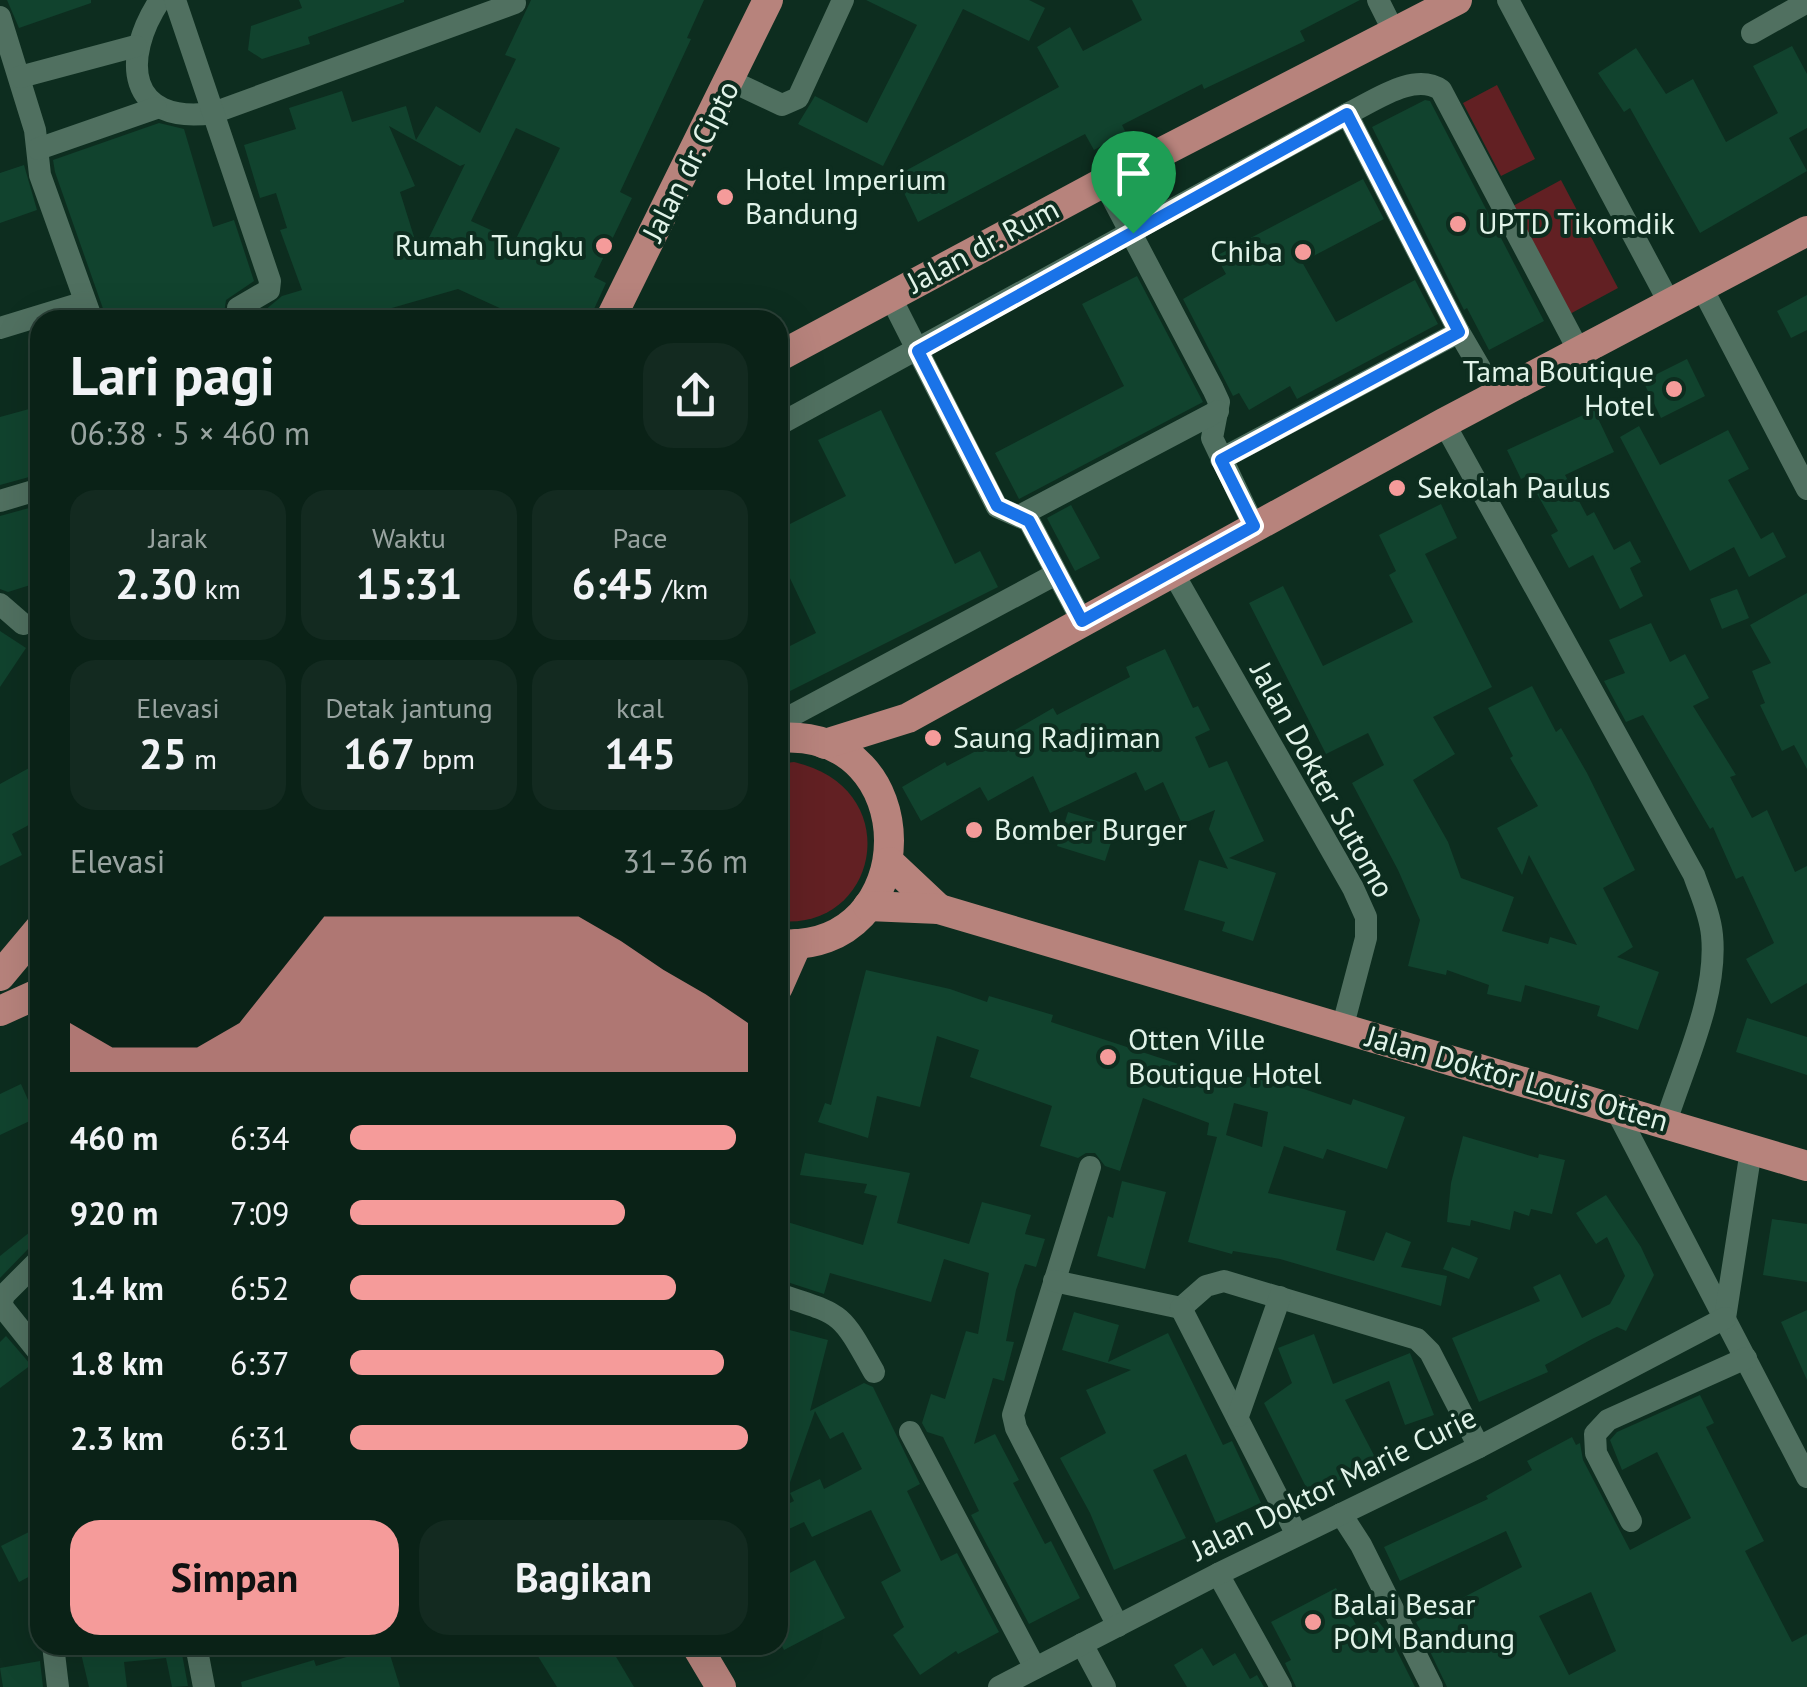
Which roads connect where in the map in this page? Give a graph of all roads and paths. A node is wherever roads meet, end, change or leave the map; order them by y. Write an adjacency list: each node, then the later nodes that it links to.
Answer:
1 (160, 0): 13 (street)
2 (175, 0): 17 (street)
3 (768, 0): 15 (main road, Jalan dr. Cipto)
4 (843, 0): 15 (street)
5 (1378, 0): 11 (street)
6 (1457, 0): 11 (main road, Jalan dr. Rum)
7 (1508, 0): 25 (street)
8 (1807, 2): 12 (street)
9 (514, 3): 17 (street)
10 (0, 17): 14 (street)
11 (1394, 32): 20 (main road, Jalan dr. Rum)
12 (1752, 33)
13 (136, 46): 14 (street); 16 (street)
14 (20, 78): 19 (street)
15 (732, 81): 28 (main road, Jalan dr. Cipto)
16 (156, 108): 17 (street); 19 (street)
17 (213, 113): 27 (street)
18 (1347, 114): 22 (street); 31 (street); 34 (street)
19 (38, 148): 26 (street)
20 (1104, 182): 22 (street); 24 (main road, Jalan dr. Rum)
21 (1807, 231): 23 (main road)
22 (1133, 233): 33 (street); 36 (street)
23 (1701, 286): 25 (main road); 40 (street)
24 (890, 296): 32 (main road, Jalan dr. Rum); 33 (street)
25 (1670, 304): 34 (main road)
26 (88, 310)
27 (238, 310)
28 (615, 310)
29 (30, 322): 30 (street)
30 (0, 328)
31 (1459, 332): 35 (street); 39 (street)
32 (788, 351)
33 (918, 351): 37 (street); 43 (street)
34 (1579, 351): 38 (main road)
35 (1480, 368)
36 (1218, 412): 39 (street); 43 (street)
37 (788, 420)
38 (1444, 423): 44 (main road); 65 (street)
39 (1221, 460): 44 (street)
40 (1807, 488)
41 (30, 491): 42 (street)
42 (0, 501)
43 (1018, 516): 46 (street)
44 (1254, 526): 45 (main road)
45 (1172, 570): 48 (main road); 63 (street, Jalan Dokter Sutomo)
46 (1056, 574): 48 (street); 50 (street)
47 (0, 604): 49 (street)
48 (1082, 621): 51 (main road)
49 (24, 624)
50 (788, 718)
51 (908, 718): 53 (main road); 54 (main road)
52 (788, 739): 53 (main road)
53 (825, 744): 54 (main road)
54 (863, 770): 55 (main road)
55 (889, 862): 56 (main road); 57 (main road, Jalan Doktor Louis Otten)
56 (868, 906): 57 (main road, Jalan Doktor Louis Otten); 59 (main road)
57 (939, 909): 63 (main road, Jalan Doktor Louis Otten)
58 (30, 940): 60 (main road)
59 (788, 944)
60 (0, 976)
61 (30, 998): 62 (main road)
62 (0, 1011)
63 (1342, 1029): 64 (main road, Jalan Doktor Louis Otten)
64 (1614, 1106): 65 (main road, Jalan Doktor Louis Otten); 74 (street)
65 (1666, 1122): 66 (main road, Jalan Doktor Louis Otten)
66 (1752, 1150): 67 (main road, Jalan Doktor Louis Otten); 74 (street)
67 (1807, 1166)
68 (1090, 1167): 70 (street)
69 (30, 1269): 75 (street)
70 (1054, 1281): 73 (street); 86 (street)
71 (788, 1297): 77 (street)
72 (1280, 1297): 73 (street); 78 (street); 80 (street)
73 (1180, 1308): 78 (street)
74 (1724, 1318): 76 (street); 80 (street, Jalan Doktor Marie Curie)
75 (30, 1342)
76 (1746, 1358): 81 (street); 83 (street)
77 (874, 1372)
78 (1238, 1416): 84 (street)
79 (910, 1432): 91 (street)
80 (1479, 1447): 82 (street, Jalan Doktor Marie Curie)
81 (1807, 1477)
82 (1340, 1514): 84 (street, Jalan Doktor Marie Curie); 98 (street)
83 (1631, 1521)
84 (1297, 1535): 85 (street, Jalan Doktor Marie Curie)
85 (1218, 1574): 86 (street, Jalan Doktor Marie Curie); 97 (street)
86 (1118, 1626): 87 (street, Jalan Doktor Marie Curie)
87 (1082, 1644): 91 (street, Jalan Doktor Marie Curie); 96 (street)
88 (54, 1655): 92 (street)
89 (198, 1655): 93 (street)
90 (702, 1655): 94 (main road)
91 (1035, 1668): 95 (street, Jalan Doktor Marie Curie)
92 (58, 1687)
93 (204, 1687)
94 (721, 1687)
95 (999, 1687)
96 (1105, 1687)
97 (1281, 1687)
98 (1432, 1687)

